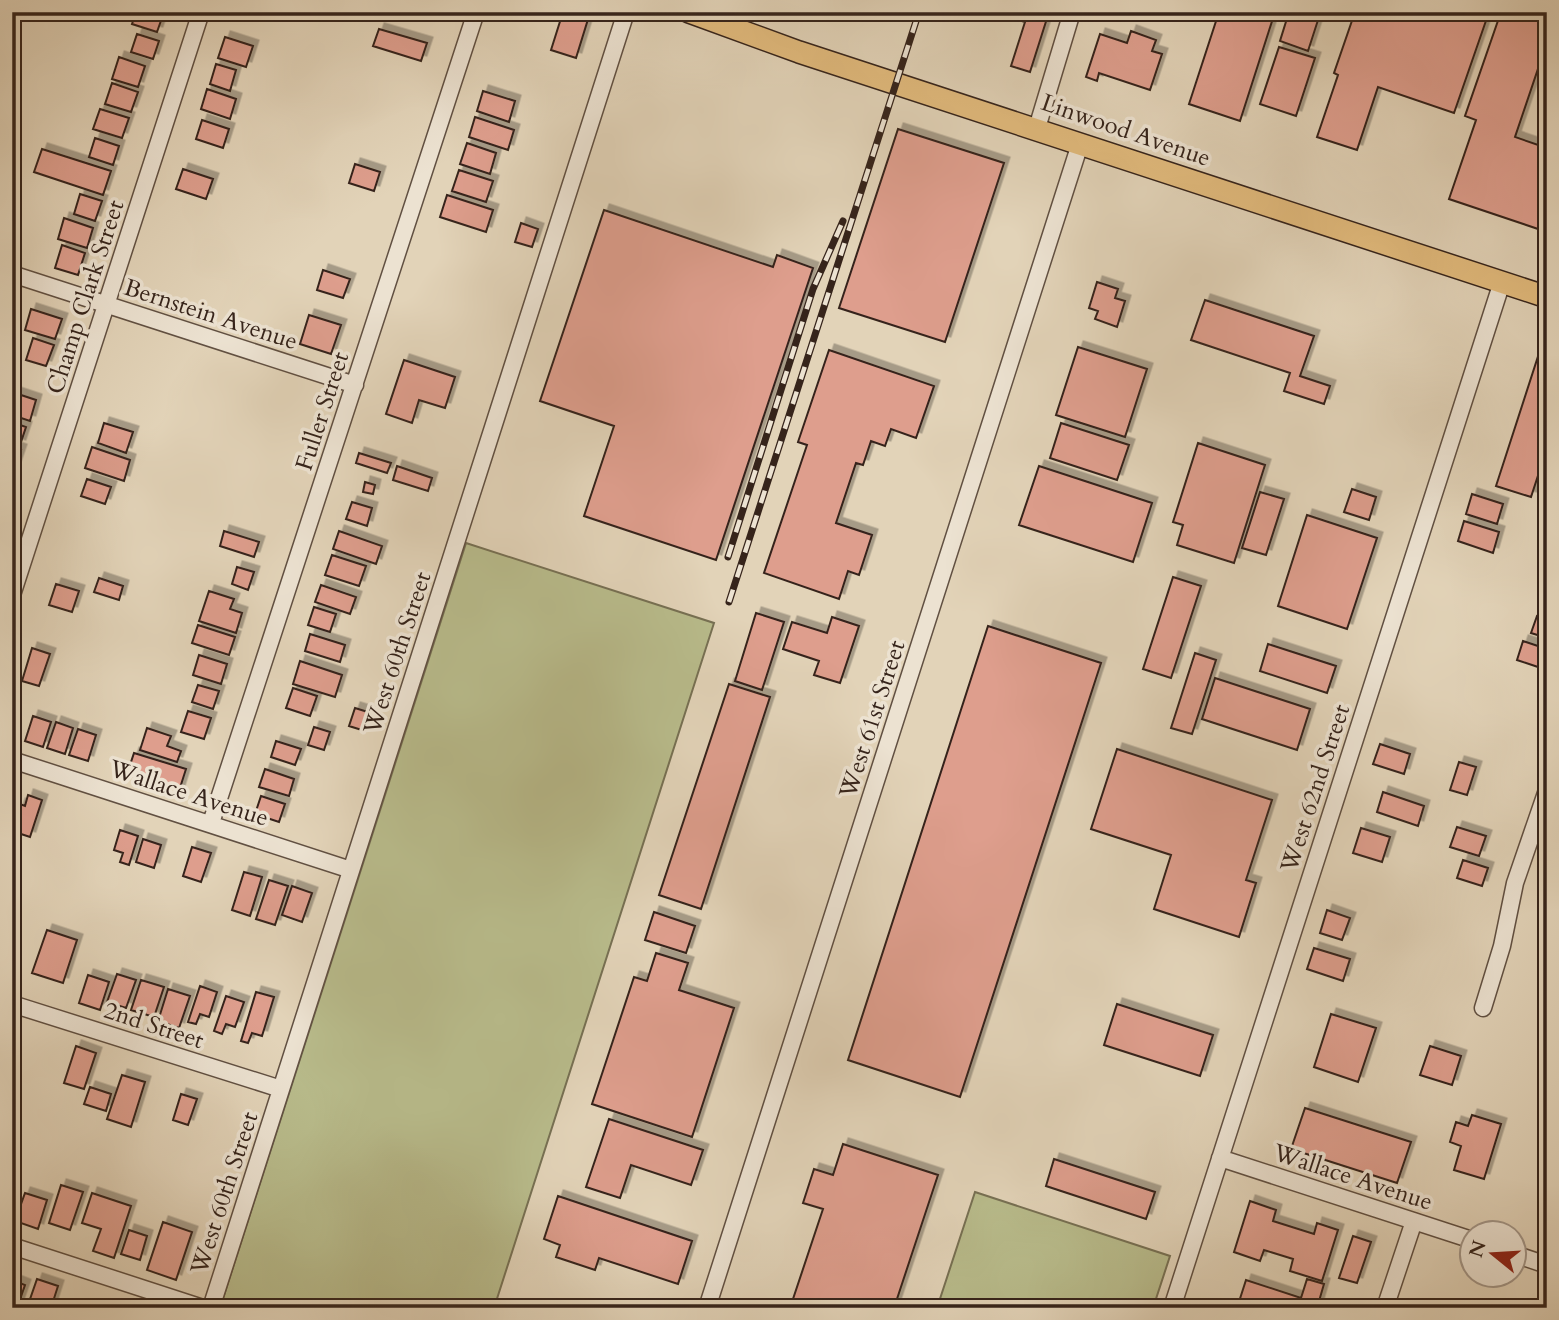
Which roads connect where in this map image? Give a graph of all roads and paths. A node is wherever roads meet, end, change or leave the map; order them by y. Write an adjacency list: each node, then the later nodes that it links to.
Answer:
1 (201, 12): 11 (street, Champ Clark Street)
2 (476, 12): 12 (street, Fuller Street)
3 (626, 12): 17 (street, West 60th Street)
4 (689, 12): 6 (main road, Linwood Avenue)
5 (1072, 12): 6 (street)
6 (1037, 128): 7 (main road, Linwood Avenue)
7 (1080, 144): 9 (main road, Linwood Avenue); 29 (street, West 61st Street)
8 (12, 274): 11 (street, Bernstein Avenue)
9 (1502, 282): 10 (main road, Linwood Avenue); 21 (street, West 62nd Street)
10 (1547, 297)
11 (107, 304): 12 (street, Bernstein Avenue); 13 (street, Champ Clark Street)
12 (355, 385): 16 (street, Fuller Street)
13 (12, 595)
14 (12, 760): 16 (street, Wallace Avenue)
15 (1547, 790): 19 (street)
16 (211, 823): 17 (street, Wallace Avenue)
17 (351, 870): 20 (street, West 60th Street)
18 (12, 1004): 20 (street, 2nd Street)
19 (1483, 1008)
20 (281, 1089): 28 (street, West 60th Street)
21 (1220, 1158): 22 (street, Wallace Avenue); 30 (street, West 62nd Street)
22 (1414, 1221): 23 (street, Wallace Avenue); 31 (street)
23 (1458, 1235)
24 (12, 1246): 27 (street)
25 (1528, 1259): 26 (street)
26 (1547, 1265)
27 (203, 1308)
28 (211, 1308)
29 (708, 1308)
30 (1172, 1308)
31 (1385, 1308)

